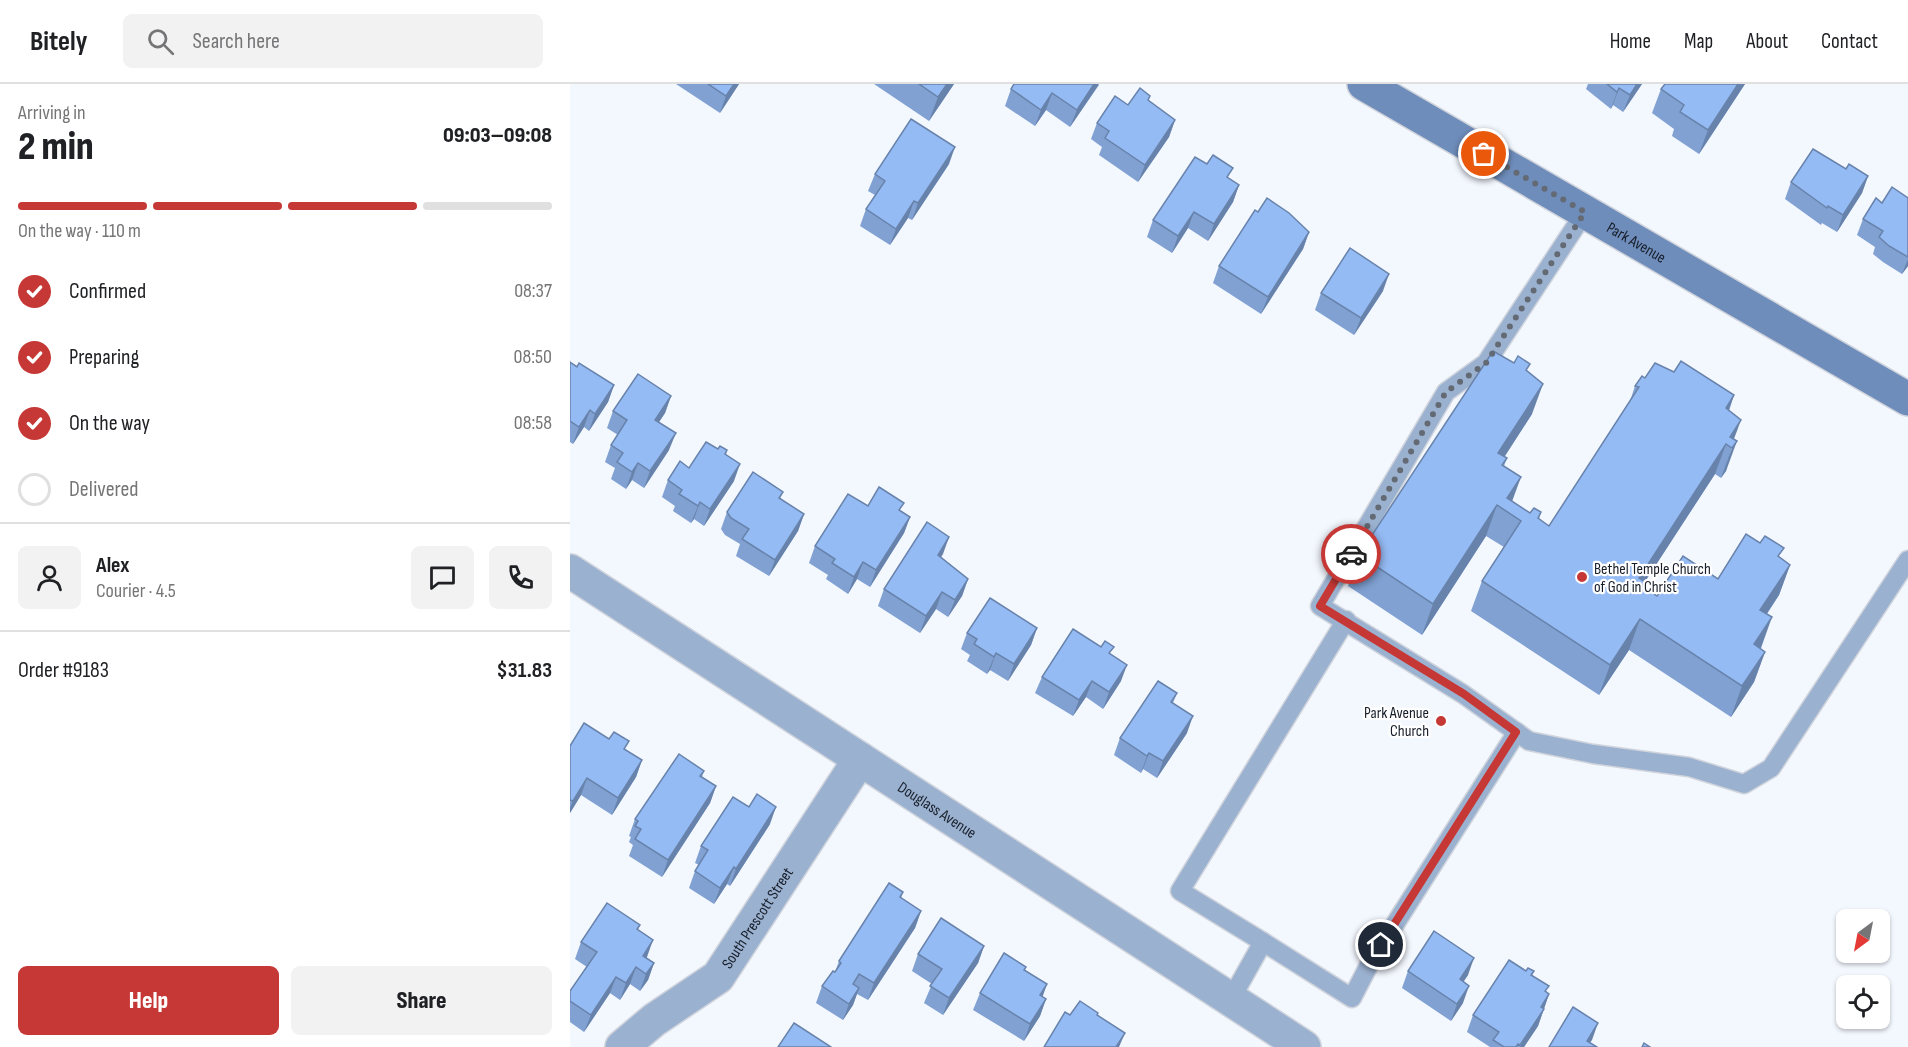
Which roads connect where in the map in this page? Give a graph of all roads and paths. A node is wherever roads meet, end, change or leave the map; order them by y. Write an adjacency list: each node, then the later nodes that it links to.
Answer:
1 (1364, 84): 2 (main road, Park Avenue)
2 (1585, 212): 3 (main road, Park Avenue); 6 (lane)
3 (1908, 399)
4 (1908, 560): 7 (lane)
5 (570, 571): 8 (street, Douglass Avenue)
6 (1346, 620): 7 (lane); 9 (lane)
7 (1516, 732): 9 (lane)
8 (860, 759): 10 (street, Douglass Avenue); 11 (street, South Prescott Street)
9 (1263, 942): 10 (lane)
10 (1231, 999): 12 (street, Douglass Avenue)
11 (622, 1047)
12 (1304, 1047)

